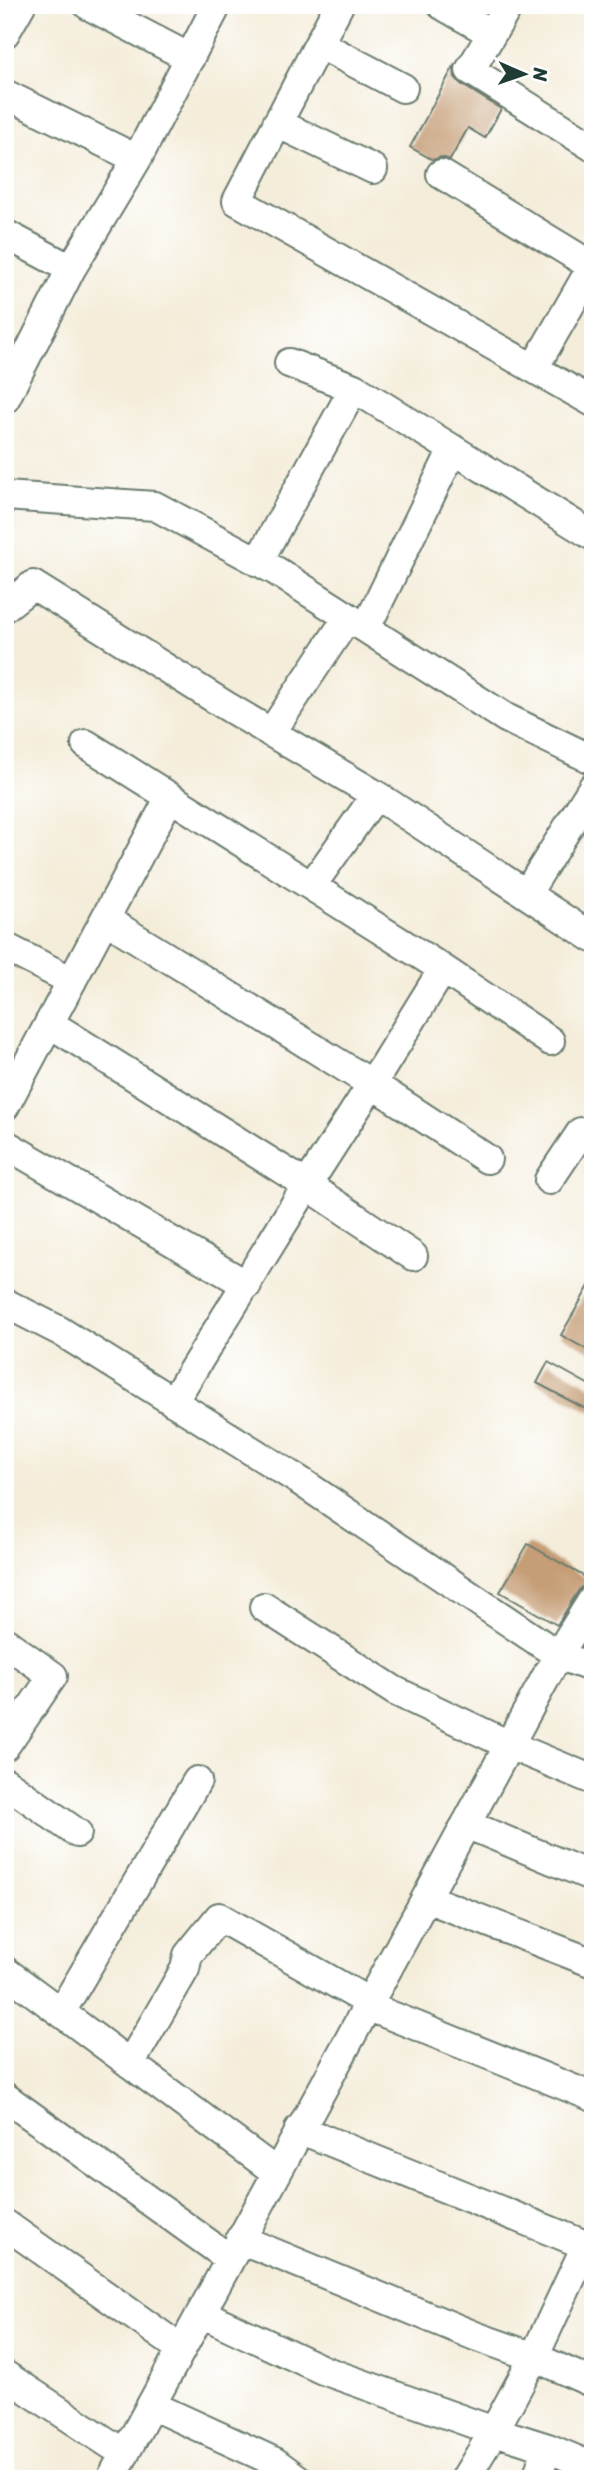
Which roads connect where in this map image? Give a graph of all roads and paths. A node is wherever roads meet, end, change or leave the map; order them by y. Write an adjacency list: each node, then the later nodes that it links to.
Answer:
1 (20, 5): 7 (street)
2 (88, 5): 10 (street)
3 (217, 5): 10 (street)
4 (339, 5): 9 (street)
5 (442, 5): 8 (street)
6 (509, 5): 8 (street)
7 (5, 33)
8 (491, 33): 14 (street)
9 (319, 44): 11 (street); 13 (street)
10 (190, 58): 15 (street)
11 (402, 88)
12 (5, 94): 15 (street)
13 (277, 122): 16 (street); 22 (street)
14 (593, 147)
15 (137, 159): 20 (street)
16 (373, 169)
17 (441, 174): 19 (street)
18 (5, 234): 20 (street)
19 (592, 266): 22 (street)
20 (71, 269): 23 (street)
21 (289, 363): 24 (street)
22 (534, 368): 25 (street)
23 (9, 381)
24 (354, 387): 26 (street); 29 (street)
25 (593, 402)
26 (453, 449): 28 (street); 31 (street)
27 (5, 496): 29 (street)
28 (593, 536)
29 (258, 562): 31 (street)
30 (5, 607): 32 (street)
31 (357, 623): 32 (street); 34 (street)
32 (271, 733): 36 (street)
33 (86, 744): 37 (street)
34 (593, 760)
35 (593, 787): 39 (street)
36 (376, 794): 38 (street); 39 (street)
37 (170, 797): 38 (street); 40 (street)
38 (312, 886): 43 (street)
39 (527, 893): 41 (street)
40 (105, 919): 44 (street); 47 (street)
41 (593, 938)
42 (5, 947): 44 (street)
43 (443, 969): 46 (street); 47 (street)
44 (72, 981): 45 (street)
45 (49, 1023): 48 (street); 53 (street)
46 (550, 1041)
47 (372, 1084): 51 (street); 53 (street)
48 (5, 1106)
49 (589, 1127): 52 (street)
50 (5, 1144): 55 (street)
51 (487, 1159)
52 (549, 1180)
53 (307, 1185): 54 (street); 55 (street)
54 (413, 1256)
55 (247, 1285): 57 (street)
56 (5, 1303): 57 (street)
57 (173, 1402): 61 (street)
58 (593, 1599): 61 (street)
59 (264, 1607): 63 (street)
60 (5, 1642): 64 (street)
61 (558, 1655): 62 (street); 63 (street)
62 (593, 1668)
63 (509, 1745): 65 (street); 68 (street)
64 (5, 1746)
65 (593, 1780)
66 (198, 1781): 75 (street)
67 (5, 1782): 69 (street)
68 (466, 1824): 70 (street); 71 (street)
69 (77, 1833)
70 (593, 1877)
71 (426, 1898): 72 (street); 74 (street)
72 (593, 1963)
73 (5, 1972): 75 (street)
74 (369, 2002): 76 (street); 78 (street); 79 (street)
75 (61, 2012): 76 (street)
76 (130, 2064): 80 (street)
77 (5, 2097): 83 (street)
78 (593, 2097)
79 (299, 2129): 80 (street); 82 (street)
80 (276, 2172): 83 (street)
81 (5, 2224): 85 (street)
82 (589, 2247): 86 (street)
83 (235, 2249): 84 (street); 86 (street)
84 (201, 2313): 85 (street); 90 (street)
85 (181, 2350): 89 (street)
86 (534, 2357): 88 (street); 90 (street)
87 (5, 2375): 92 (street)
88 (593, 2383)
89 (151, 2405): 92 (street); 95 (street)
90 (494, 2431): 91 (street); 96 (street)
91 (548, 2448): 93 (street); 97 (street)
92 (125, 2454): 94 (street)
93 (593, 2467)
94 (111, 2479)
95 (298, 2479)
96 (465, 2479)
97 (536, 2479)

